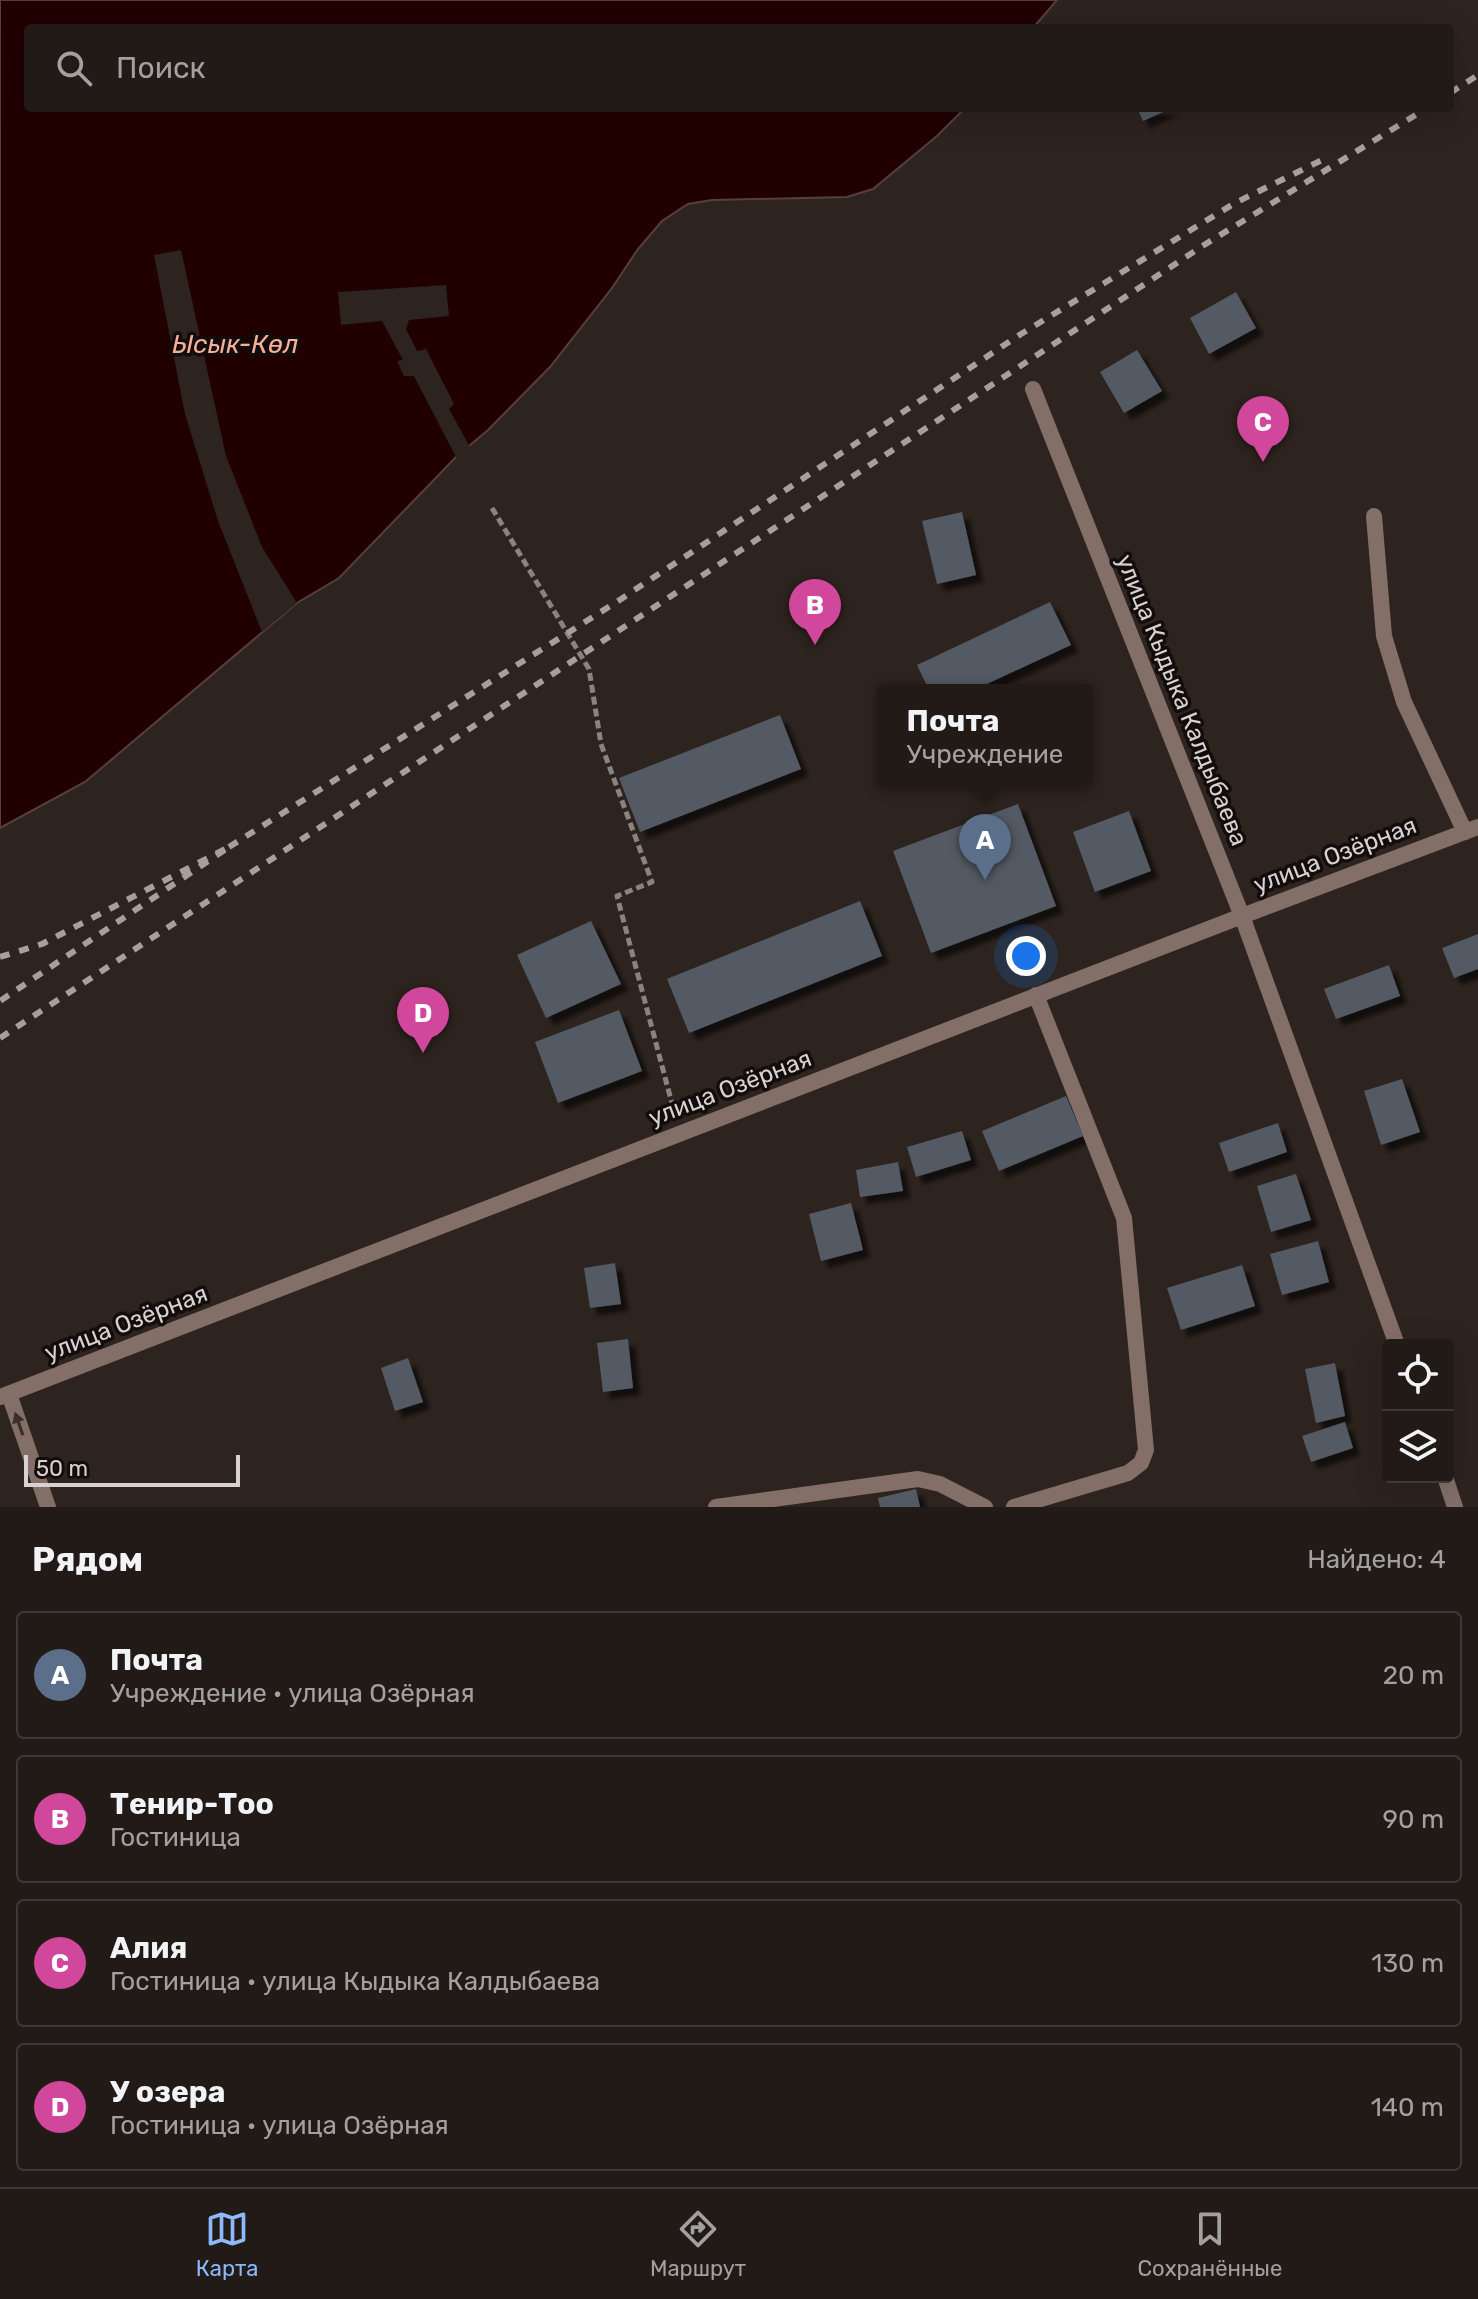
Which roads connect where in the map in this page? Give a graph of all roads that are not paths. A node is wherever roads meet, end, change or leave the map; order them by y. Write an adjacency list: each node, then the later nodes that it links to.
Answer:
1 (1033, 389): 4 (street, улица Кыдыка Калдыбаева)
2 (1374, 516): 3 (street)
3 (1472, 829): 4 (street, улица Озёрная)
4 (1242, 916): 5 (street, улица Озёрная); 6 (street, улица Кыдыка Калдыбаева)
5 (1036, 995): 7 (street, улица Озёрная); 12 (street)
6 (1395, 1339)
7 (4, 1395): 9 (street, one-way to 7)
8 (1447, 1483): 13 (street)
9 (48, 1507)
10 (716, 1507): 11 (street)
11 (985, 1507)
12 (1014, 1507)
13 (1455, 1507)

